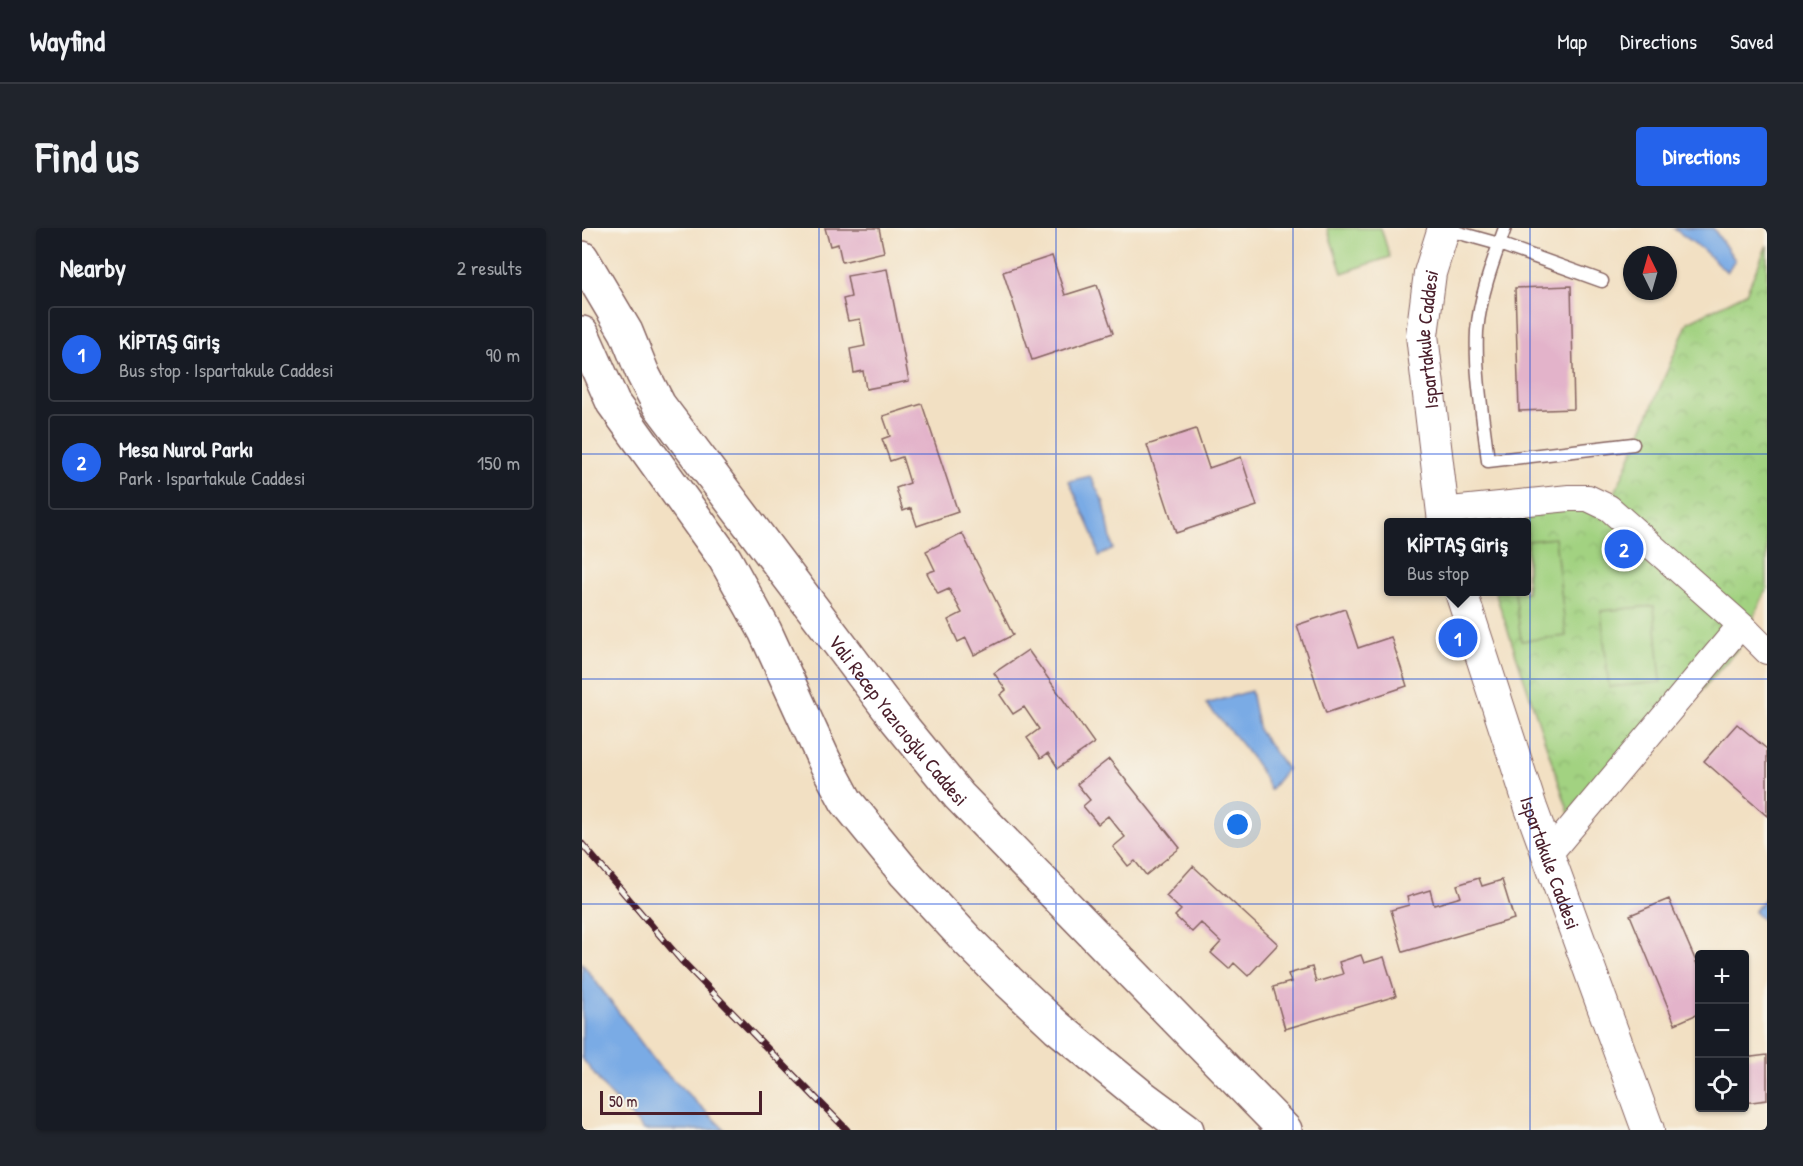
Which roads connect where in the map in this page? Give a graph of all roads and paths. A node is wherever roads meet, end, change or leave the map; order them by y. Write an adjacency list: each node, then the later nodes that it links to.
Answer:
1 (1444, 228): 3 (lane); 8 (street, Ispartakule Caddesi)
2 (1505, 228): 3 (lane)
3 (1499, 244): 5 (lane); 7 (lane)
4 (582, 258): 14 (main road, Vali Recep Yazıcıoğlu Caddesi)
5 (1602, 280)
6 (582, 333): 13 (main road)
7 (1633, 444)
8 (1442, 517): 10 (street)
9 (1463, 596): 12 (street, Ispartakule Caddesi)
10 (1741, 625): 11 (street); 12 (street)
11 (1767, 651)
12 (1549, 854): 15 (street, Ispartakule Caddesi)
13 (1187, 1130)
14 (1285, 1130)
15 (1648, 1130)

